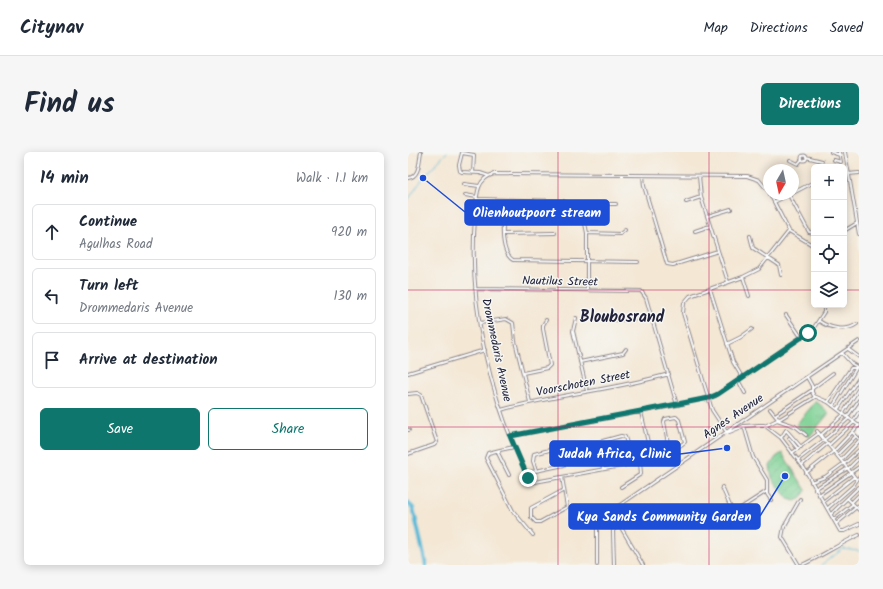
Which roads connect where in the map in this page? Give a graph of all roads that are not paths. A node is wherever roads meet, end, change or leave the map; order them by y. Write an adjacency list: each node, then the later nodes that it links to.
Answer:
1 (421, 152): 19 (street)
2 (804, 152): 6 (street)
3 (831, 152): 7 (street)
4 (839, 152): 7 (street)
5 (845, 152): 15 (street)
6 (803, 155): 8 (street); 9 (street)
7 (840, 155): 11 (street)
8 (806, 157): 9 (street); 12 (street)
9 (802, 159): 10 (street)
10 (790, 160)
11 (834, 160)
12 (822, 161)
13 (473, 172): 13 (street); 18 (street)
14 (859, 173): 15 (street)
15 (848, 174): 37 (street)
16 (643, 175): 17 (street); 18 (street); 50 (street)
17 (699, 175): 21 (street); 26 (street)
18 (488, 176): 23 (street)
19 (408, 178)
20 (464, 184): 23 (street)
21 (763, 184)
22 (811, 184): 24 (street)
23 (479, 186): 27 (street, Drommedaris Avenue)
24 (799, 190)
25 (465, 195): 27 (street)
26 (701, 197): 31 (street); 36 (street)
27 (477, 198): 30 (street); 57 (street, Drommedaris Avenue)
28 (778, 200): 32 (street)
29 (794, 200): 43 (street)
30 (507, 201): 34 (street); 46 (street)
31 (686, 202)
32 (774, 202): 42 (street)
33 (616, 204): 34 (street)
34 (582, 209): 45 (street)
35 (731, 209): 36 (street)
36 (708, 216): 38 (street)
37 (857, 224): 39 (street); 47 (street)
38 (710, 226): 41 (street); 50 (street)
39 (847, 229)
40 (625, 230): 45 (street)
41 (695, 231)
42 (789, 231): 49 (street); 51 (street)
43 (811, 232)
44 (555, 233): 46 (street)
45 (587, 233): 52 (street)
46 (504, 234): 52 (street)
47 (859, 234)
48 (750, 236): 51 (street)
49 (811, 244)
50 (718, 251): 56 (street)
51 (768, 258): 54 (street); 55 (street)
52 (586, 262): 53 (street); 59 (street)
53 (638, 262)
54 (781, 275)
55 (743, 277): 56 (street); 60 (street)
56 (728, 282): 58 (street)
57 (475, 289): 59 (street, Nautilus Street); 68 (street, Drommedaris Avenue)
58 (710, 289): 73 (street); 95 (street)
59 (587, 290): 62 (street, Nautilus Street)
60 (749, 296)
61 (824, 308): 67 (street)
62 (650, 315): 66 (street); 84 (street)
63 (786, 315): 71 (street)
64 (576, 318): 79 (street)
65 (546, 320): 82 (street)
66 (612, 320)
67 (819, 321): 69 (street); 71 (street)
68 (480, 323): 76 (street, Drommedaris Avenue); 82 (street)
69 (857, 324)
70 (752, 329): 73 (street)
71 (801, 337): 85 (street)
72 (859, 341): 75 (street, Agnes Avenue)
73 (727, 344): 85 (street)
74 (626, 349): 79 (street)
75 (848, 349): 77 (street, Agnes Avenue); 78 (street)
76 (485, 350): 81 (street); 103 (street, Drommedaris Avenue)
77 (842, 353): 80 (street); 86 (street, Agnes Avenue)
78 (859, 357)
79 (580, 362): 91 (street)
80 (857, 368): 98 (street); 100 (street)
81 (408, 373)
82 (523, 373): 97 (street)
83 (833, 373): 90 (street)
84 (669, 374): 91 (street, Voorschoten Street); 99 (street)
85 (742, 377): 88 (street)
86 (807, 377): 90 (street); 113 (street, Agnes Avenue)
87 (859, 378): 102 (street)
88 (738, 380): 92 (street); 95 (street)
89 (859, 388): 106 (street)
90 (812, 389): 94 (street); 107 (street)
91 (587, 391): 97 (street, Voorschoten Street)
92 (745, 393)
93 (408, 394): 131 (street)
94 (815, 397): 98 (street); 107 (street)
95 (709, 398): 99 (street); 113 (street)
96 (859, 400): 108 (street)
97 (530, 402): 103 (street, Voorschoten Street)
98 (828, 402): 100 (street)
99 (677, 405): 104 (street)
100 (834, 406): 102 (street)
101 (770, 409): 107 (street)
102 (838, 409): 106 (street)
103 (501, 410): 117 (street, Drommedaris Avenue)
104 (641, 412): 117 (street); 137 (street)
105 (859, 412): 109 (street)
106 (844, 414): 108 (street); 115 (street)
107 (775, 415)
108 (848, 417): 109 (street); 121 (street)
109 (854, 422): 112 (street); 123 (street)
110 (744, 426): 111 (street); 113 (street); 160 (street)
111 (765, 426): 116 (street); 119 (street)
112 (859, 426): 114 (street)
113 (726, 432): 179 (street, Agnes Avenue)
114 (852, 432): 118 (street); 129 (street)
115 (819, 433): 121 (street); 125 (street)
116 (806, 435)
117 (510, 436): 124 (street, Drommedaris Avenue)
118 (856, 436): 122 (street); 133 (street)
119 (781, 438): 125 (street); 130 (street)
120 (788, 438): 126 (street)
121 (824, 439): 123 (street); 138 (street)
122 (859, 440): 139 (street)
123 (828, 444): 129 (street); 142 (street)
124 (514, 447): 127 (street); 147 (street, Drommedaris Avenue)
125 (801, 447): 126 (street)
126 (798, 449): 130 (street)
127 (500, 450): 150 (street); 177 (street)
128 (859, 450): 141 (street)
129 (834, 451): 133 (street); 148 (street)
130 (792, 453): 138 (street)
131 (408, 454)
132 (670, 454): 132 (street); 137 (street)
133 (837, 455): 139 (street)
134 (601, 458): 134 (street); 136 (street); 144 (street)
135 (859, 458): 145 (street)
136 (590, 459)
137 (652, 460): 140 (street)
138 (798, 460): 142 (street)
139 (841, 460): 141 (street)
140 (640, 462): 144 (street); 155 (street)
141 (844, 464): 145 (street); 154 (street)
142 (802, 465): 148 (street)
143 (859, 467): 149 (street)
144 (603, 469): 151 (street)
145 (848, 469): 149 (street); 158 (street)
146 (536, 470): 146 (street); 147 (street)
147 (526, 473): 151 (street, Drommedaris Avenue)
148 (806, 473): 154 (street)
149 (851, 473): 152 (street); 161 (street)
150 (509, 475)
151 (562, 477): 159 (street)
152 (854, 477): 153 (street); 166 (street)
153 (858, 478): 169 (street)
154 (811, 482): 158 (street)
155 (621, 487)
156 (722, 487): 160 (street)
157 (859, 487): 164 (street)
158 (815, 489): 161 (street)
159 (564, 490): 159 (street)
160 (767, 491): 165 (street)
161 (819, 495): 166 (street)
162 (859, 495): 167 (street)
163 (800, 499): 182 (street)
164 (848, 499): 167 (street); 171 (street)
165 (771, 500)
166 (824, 502): 169 (street)
167 (852, 503): 168 (street); 173 (street)
168 (858, 506): 170 (street); 174 (street)
169 (828, 508): 171 (street)
170 (859, 510)
171 (831, 514): 173 (street)
172 (616, 519): 176 (street)
173 (834, 519): 174 (street)
174 (836, 524): 175 (street)
175 (859, 524)
176 (620, 526): 180 (street); 181 (street)
177 (533, 535)
178 (859, 535): 183 (street)
179 (597, 565)
180 (614, 565)
181 (643, 565)
182 (799, 565)
183 (802, 565)

